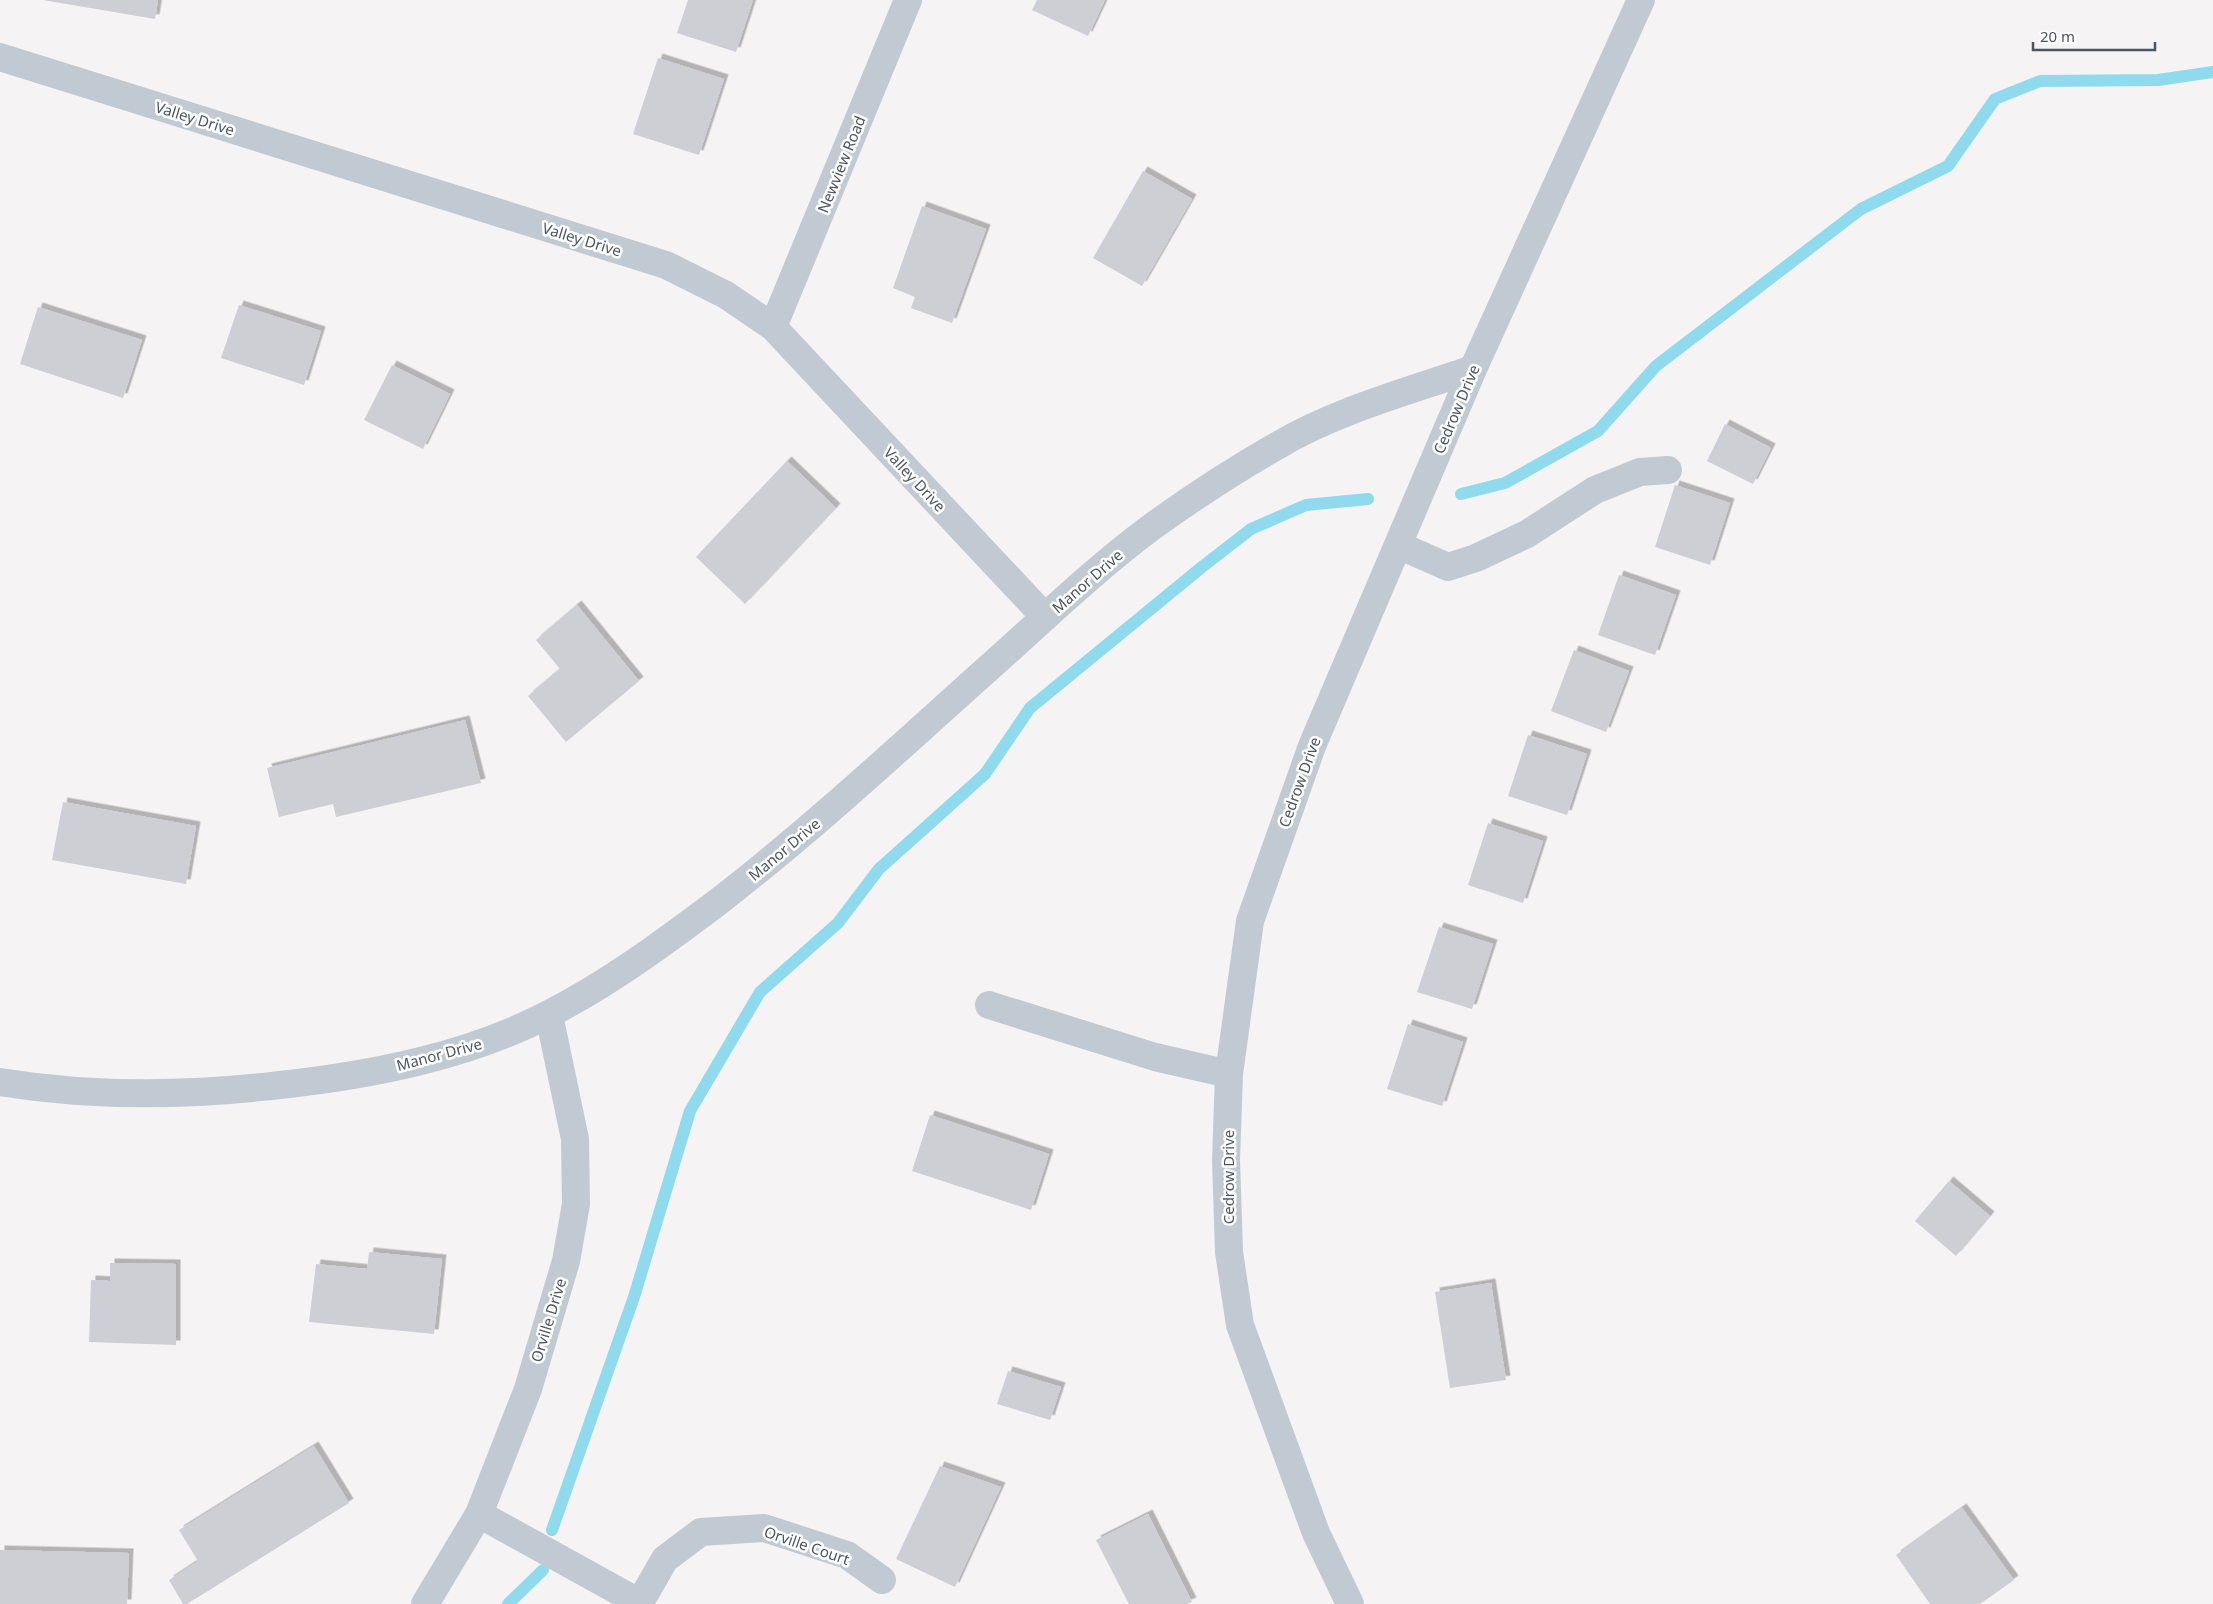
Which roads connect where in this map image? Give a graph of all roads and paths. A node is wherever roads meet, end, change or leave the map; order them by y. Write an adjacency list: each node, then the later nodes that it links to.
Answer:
1 (908, 0): 4 (street, Newview Road)
2 (1641, 0): 5 (street, Cedrow Drive)
3 (0, 57): 4 (street, Valley Drive)
4 (773, 327): 8 (street, Valley Drive)
5 (1473, 369): 7 (street, Cedrow Drive); 8 (street, Manor Drive)
6 (1668, 470): 7 (street)
7 (1398, 545): 11 (street, Cedrow Drive)
8 (1045, 617): 10 (street, Manor Drive)
9 (989, 1005): 11 (street)
10 (549, 1015): 12 (street, Manor Drive); 13 (street, Orville Drive)
11 (1229, 1074): 17 (street, Cedrow Drive)
12 (0, 1082)
13 (479, 1514): 15 (street, Orville Court); 16 (street, Orville Drive)
14 (882, 1580): 15 (street, Orville Court)
15 (639, 1603)
16 (425, 1604)
17 (1350, 1604)

